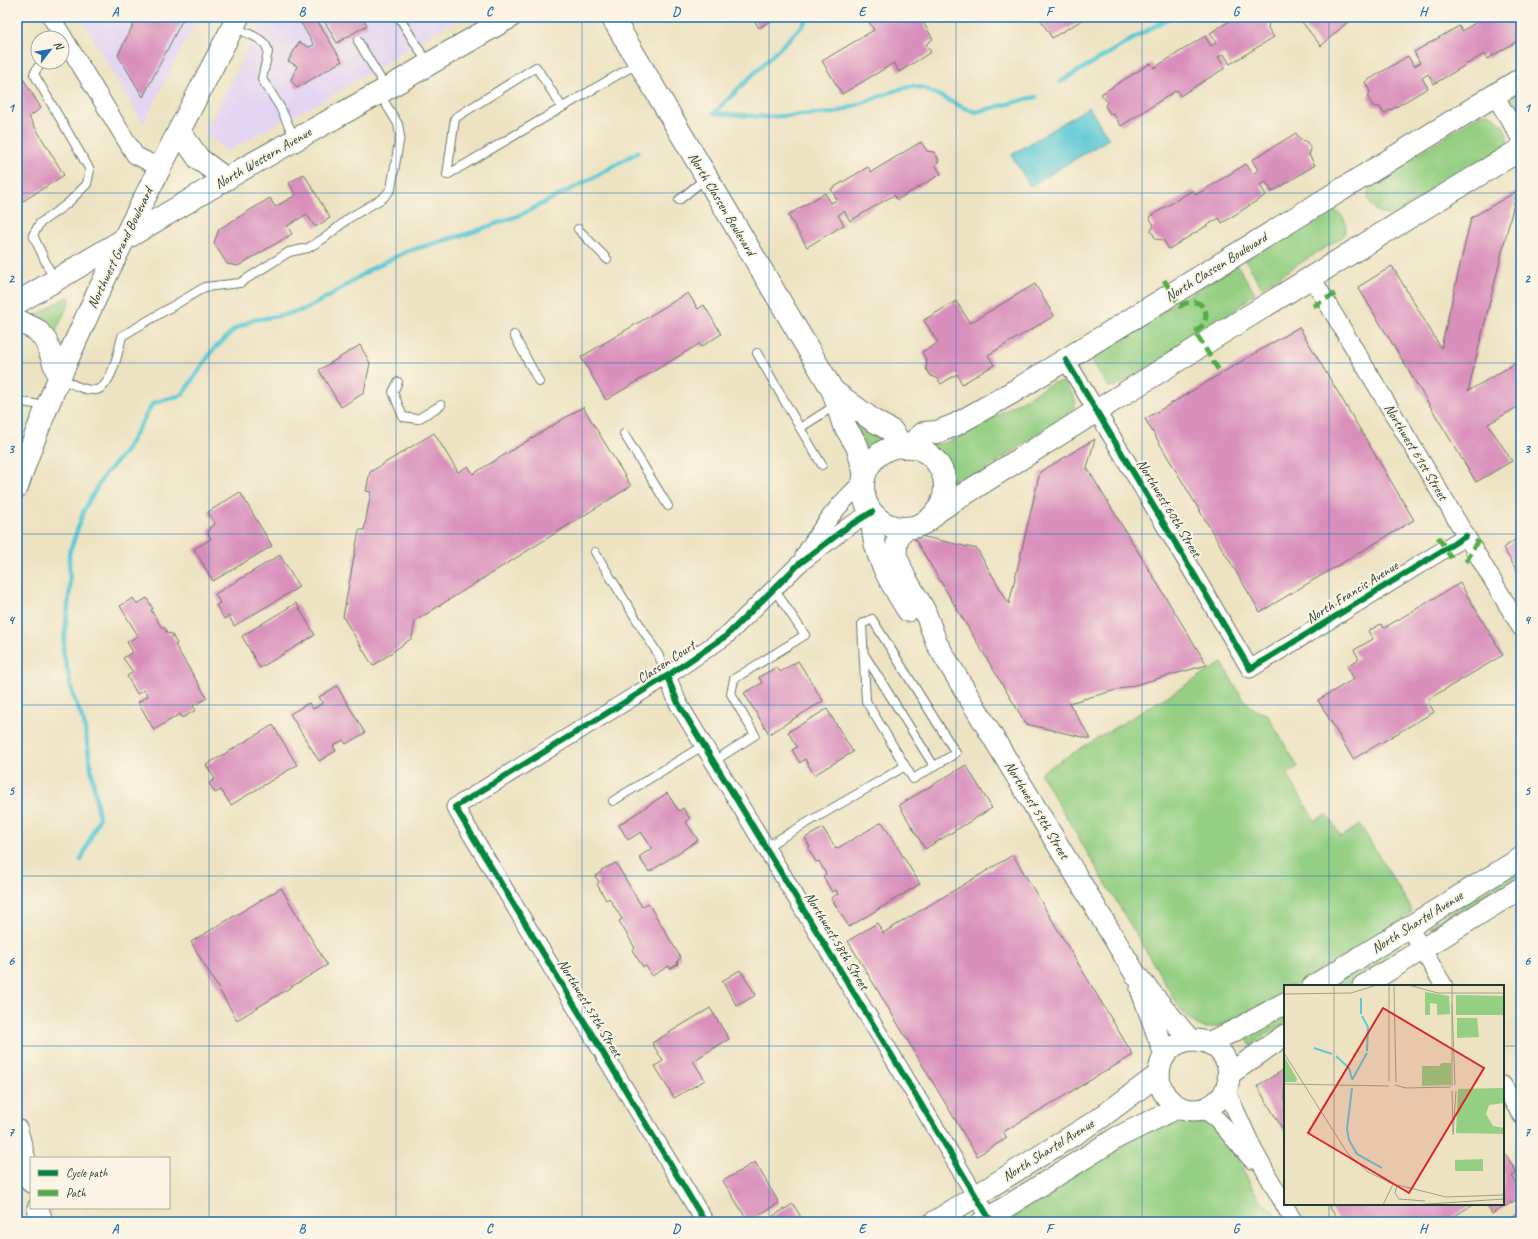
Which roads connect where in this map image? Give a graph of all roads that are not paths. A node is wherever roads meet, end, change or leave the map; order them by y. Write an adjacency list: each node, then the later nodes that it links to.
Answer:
1 (51, 17): 6 (street)
2 (399, 17): 10 (lane)
3 (510, 17): 10 (main road, North Western Avenue)
4 (612, 17): 9 (main road, North Classen Boulevard)
5 (235, 22): 16 (main road, Northwest Grand Boulevard); 17 (lane)
6 (57, 30)
7 (358, 41): 13 (lane)
8 (70, 56): 20 (street)
9 (638, 62): 15 (lane); 21 (main road, North Classen Boulevard)
10 (428, 65): 13 (main road, North Western Avenue)
11 (36, 70): 28 (lane)
12 (1521, 79): 14 (main road, North Classen Boulevard)
13 (382, 91): 17 (main road, North Western Avenue); 34 (lane)
14 (1495, 96): 18 (street); 33 (main road, North Classen Boulevard)
15 (562, 107): 15 (lane)
16 (180, 131): 20 (main road, Northwest Grand Boulevard); 22 (main road)
17 (296, 139): 22 (main road, North Western Avenue)
18 (1521, 139)
19 (1521, 149): 27 (main road)
20 (160, 168): 25 (main road, Northwest Grand Boulevard)
21 (706, 178): 23 (lane); 37 (main road, North Classen Boulevard)
22 (226, 179): 25 (main road, North Western Avenue)
23 (679, 200)
24 (578, 229): 26 (lane)
25 (122, 241): 28 (main road, North Western Avenue); 34 (main road, Northwest Grand Boulevard)
26 (607, 259)
27 (1312, 276): 41 (main road); 52 (street, Northwest 61st Street)
28 (54, 280): 29 (main road, North Western Avenue)
29 (17, 303)
30 (17, 320): 34 (main road)
31 (514, 335): 36 (lane)
32 (757, 353): 42 (lane)
33 (1066, 360): 41 (street, Northwest 60th Street); 44 (main road, North Classen Boulevard)
34 (59, 377): 40 (main road, Northwest Grand Boulevard)
35 (398, 382): 39 (lane)
36 (539, 382)
37 (835, 398): 42 (lane); 44 (main road, North Classen Boulevard); 46 (main road, North Classen Boulevard)
38 (17, 401): 40 (lane)
39 (441, 405)
40 (47, 406): 47 (main road, Northwest Grand Boulevard)
41 (1097, 411): 49 (main road); 59 (street, Northwest 60th Street)
42 (800, 428): 45 (lane)
43 (624, 434): 48 (lane)
44 (905, 447): 46 (main road, North Classen Boulevard); 49 (main road)
45 (822, 465)
46 (864, 477): 50 (main road, North Classen Boulevard); 54 (street, Classen Court)
47 (17, 487)
48 (668, 506)
49 (936, 512): 51 (main road)
50 (873, 514): 51 (main road); 54 (street, Classen Court); 57 (street, Northwest 59th Street)
51 (903, 528): 57 (street, Northwest 59th Street)
52 (1466, 536): 56 (street, Northwest 61st Street); 59 (street, North Francis Avenue)
53 (595, 552): 60 (lane)
54 (799, 564): 55 (street, Classen Court)
55 (774, 589): 60 (street, Classen Court); 62 (lane)
56 (1521, 628)
57 (938, 644): 72 (street, Northwest 59th Street)
58 (864, 653): 63 (lane); 64 (lane); 64 (lane)
59 (1250, 669)
60 (667, 676): 61 (street, Northwest 58th Street); 66 (street, Classen Court)
61 (704, 745): 62 (street, Northwest 58th Street); 65 (lane)
62 (714, 761): 67 (street, Northwest 58th Street)
63 (905, 766): 64 (lane); 67 (lane)
64 (934, 766)
65 (613, 801)
66 (455, 807): 92 (street, Northwest 57th Street)
67 (766, 847): 88 (street, Northwest 58th Street)
68 (1521, 858): 70 (street, North Shartel Avenue)
69 (1521, 888): 71 (street, North Shartel Avenue)
70 (1409, 927): 71 (street); 73 (street, North Shartel Avenue)
71 (1422, 949): 74 (street, North Shartel Avenue); 75 (street)
72 (1136, 975): 78 (street, Northwest 59th Street); 79 (street, Northwest 59th Street)
73 (1315, 985)
74 (1365, 985)
75 (1443, 985)
76 (1284, 1004): 78 (street, North Shartel Avenue)
77 (1284, 1035): 80 (street)
78 (1199, 1042): 79 (street, North Shartel Avenue); 80 (street)
79 (1162, 1065): 82 (street); 88 (street, North Shartel Avenue)
80 (1227, 1081): 83 (street); 87 (street)
81 (1504, 1087): 84 (street)
82 (1179, 1107): 83 (street); 90 (street, North Shartel Avenue)
83 (1203, 1109): 87 (street)
84 (1521, 1115)
85 (17, 1130): 86 (street)
86 (30, 1178)
87 (1270, 1182): 94 (street)
88 (976, 1196): 90 (street, Northwest 58th Street); 93 (street, North Shartel Avenue)
89 (38, 1209): 91 (street)
90 (985, 1220)
91 (42, 1222)
92 (705, 1222)
93 (934, 1222)
94 (1294, 1222)

